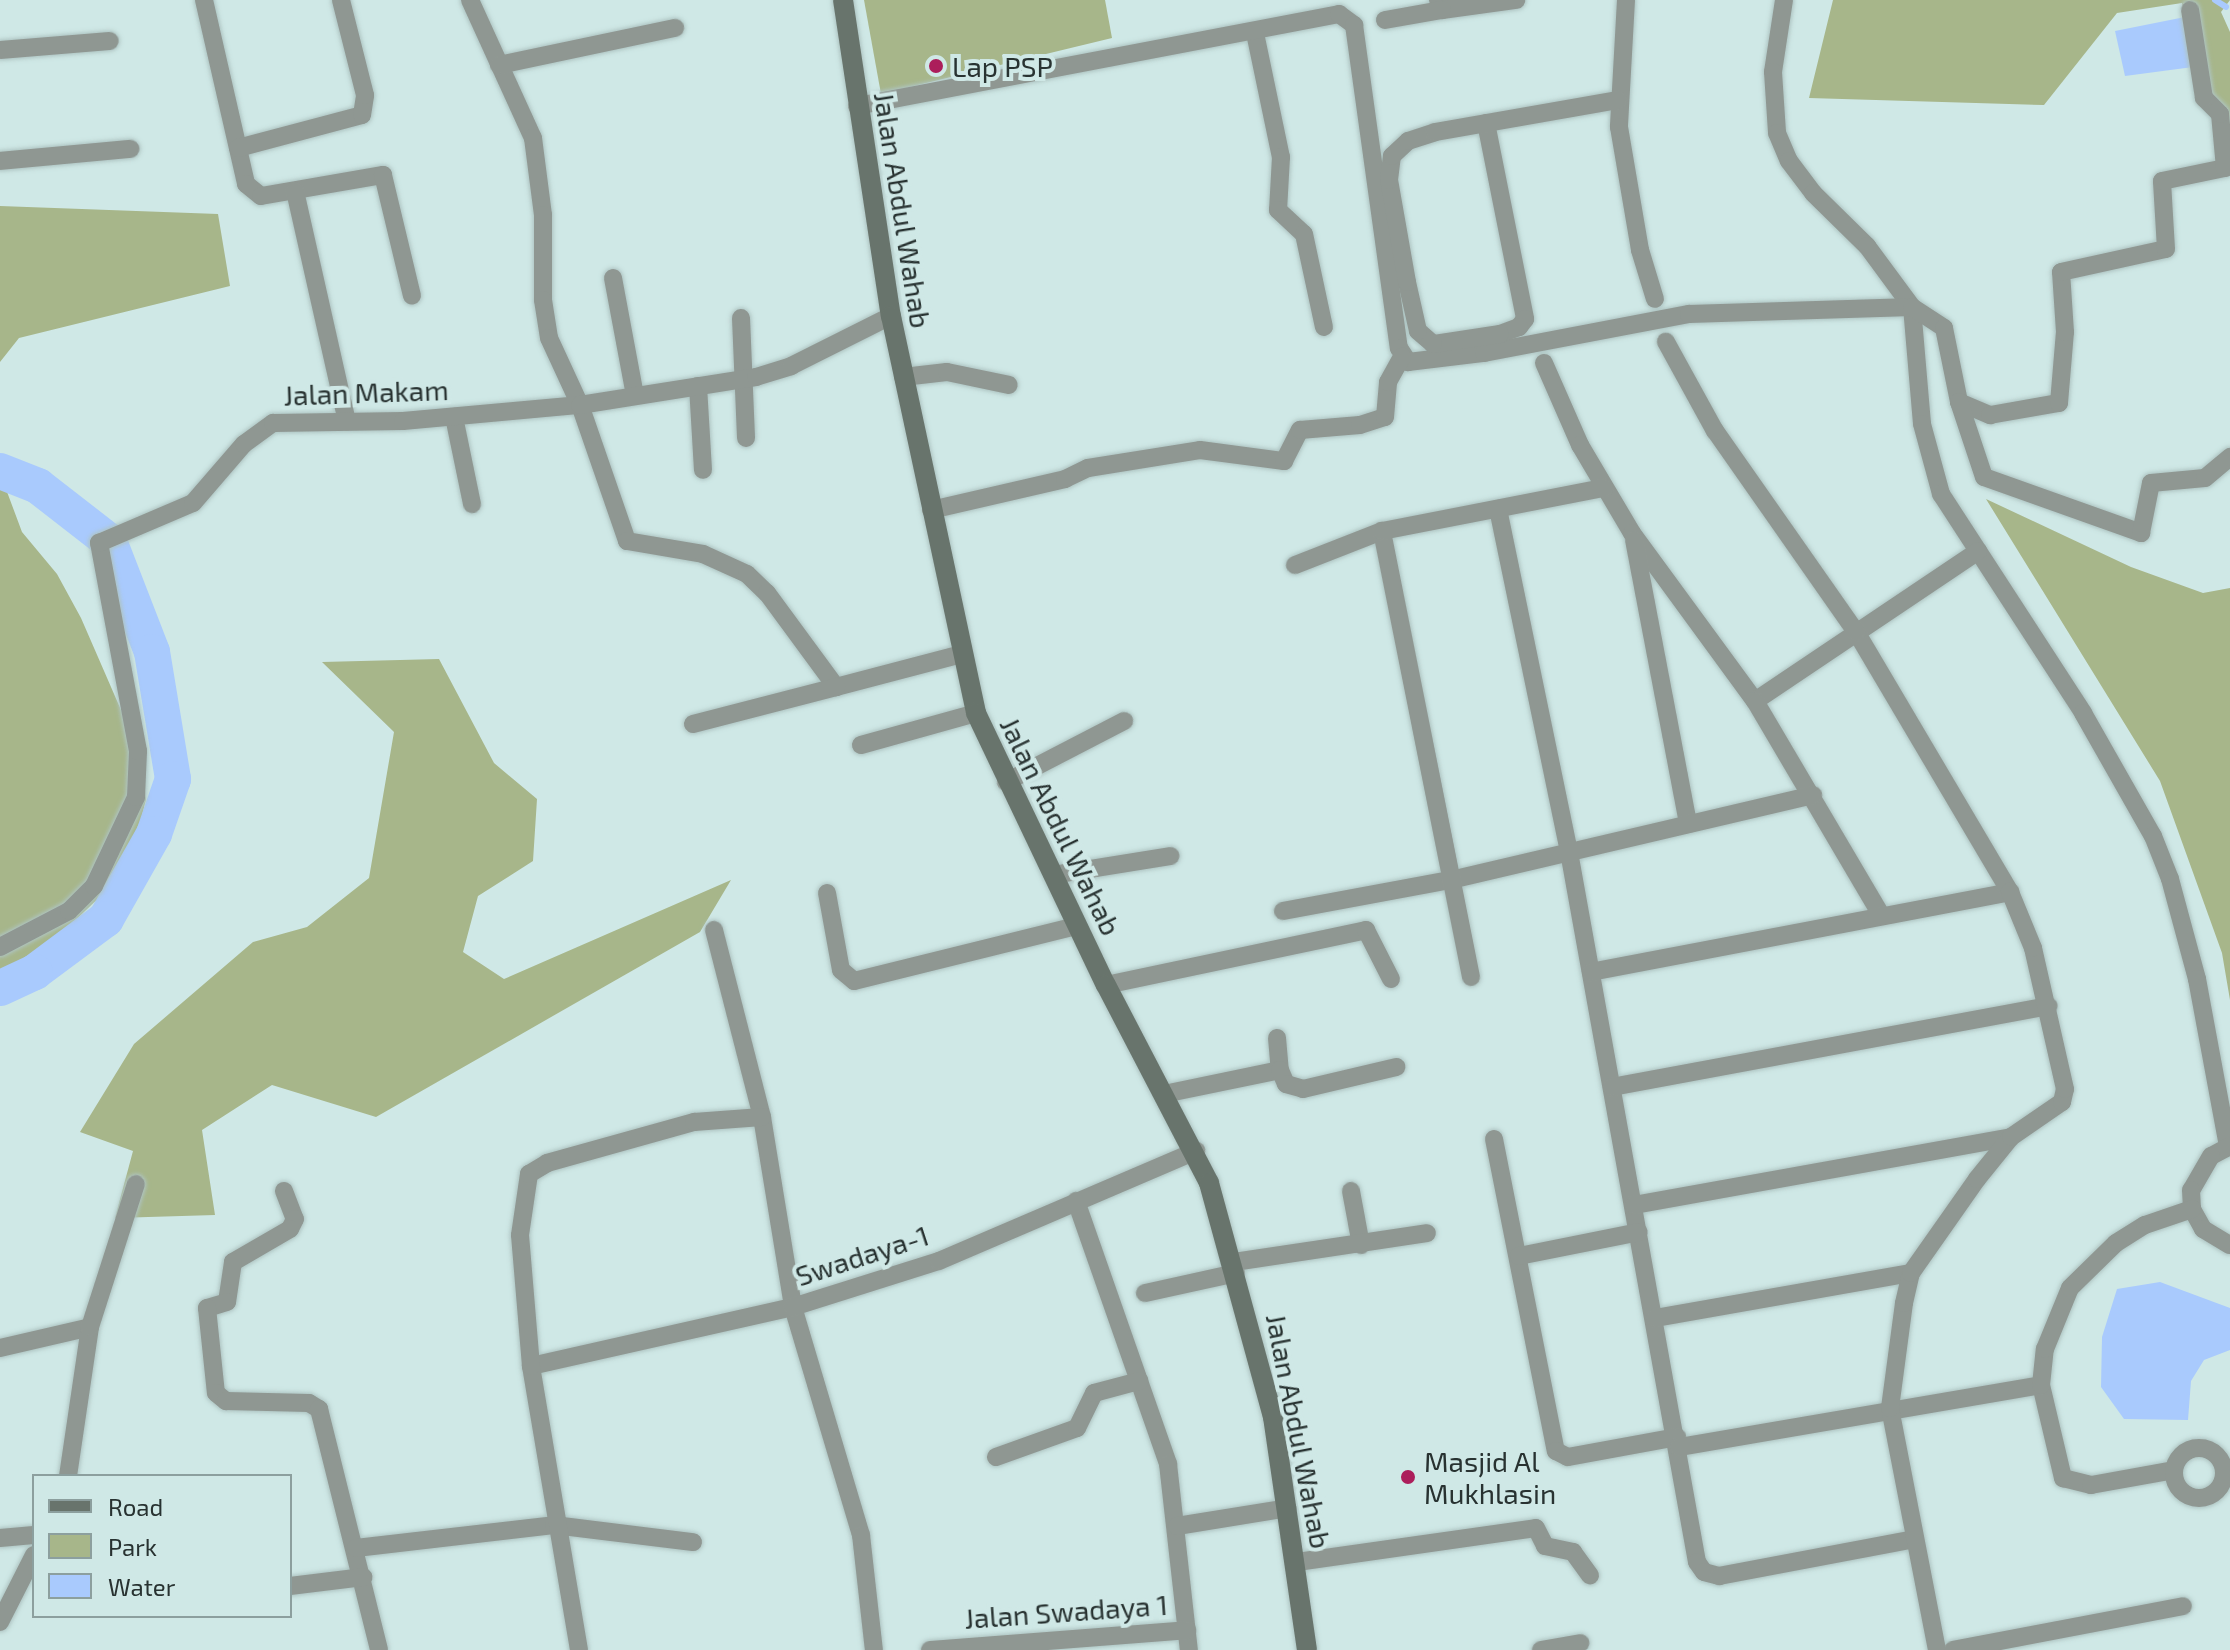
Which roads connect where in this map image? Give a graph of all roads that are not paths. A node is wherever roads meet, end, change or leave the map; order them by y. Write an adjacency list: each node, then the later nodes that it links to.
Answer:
1 (204, 0): 19 (street)
2 (341, 0): 19 (street)
3 (470, 0): 15 (street)
4 (843, 0): 17 (street, Jalan Abdul Wahab)
5 (1516, 0): 8 (street)
6 (1626, 0): 16 (street)
7 (1784, 0): 26 (street)
8 (1440, 5): 10 (street)
9 (2190, 10): 38 (street)
10 (1385, 20)
11 (675, 28): 15 (street)
12 (1255, 33): 17 (street); 29 (street); 31 (street)
13 (110, 41): 14 (street)
14 (0, 50)
15 (499, 65): 39 (street)
16 (1618, 100): 18 (street); 25 (street)
17 (857, 106): 27 (street, Jalan Abdul Wahab)
18 (1486, 123): 18 (street)
19 (238, 148): 22 (street)
20 (130, 149): 21 (street)
21 (0, 161)
22 (295, 191): 24 (street); 41 (street)
23 (613, 278): 37 (street)
24 (412, 296)
25 (1655, 299)
26 (1912, 307): 31 (street); 38 (street); 51 (street)
27 (891, 316): 33 (street, Jalan Abdul Wahab); 34 (street, Jalan Makam)
28 (741, 318): 34 (street)
29 (1324, 327)
30 (1666, 342): 53 (street)
31 (1402, 357): 48 (street)
32 (1544, 363): 45 (street)
33 (903, 377): 35 (street); 48 (street, Jalan Abdul Wahab)
34 (744, 379): 36 (street, Jalan Makam); 42 (street)
35 (1009, 385)
36 (698, 386): 37 (street, Jalan Makam); 44 (street)
37 (635, 396): 39 (street, Jalan Makam)
38 (1959, 402): 43 (street)
39 (580, 405): 40 (street, Jalan Makam); 55 (street)
40 (454, 417): 41 (street, Jalan Makam); 46 (street)
41 (347, 421): 74 (street, Jalan Makam)
42 (746, 438)
43 (2230, 457)
44 (703, 470)
45 (1604, 488): 47 (street); 50 (street)
46 (472, 504)
47 (1498, 509): 49 (street); 64 (street)
48 (931, 510): 54 (street, Jalan Abdul Wahab)
49 (1382, 531): 52 (street); 67 (street)
50 (1632, 533): 56 (street); 63 (street)
51 (1978, 551): 53 (street); 88 (street)
52 (1295, 565)
53 (1856, 632): 56 (street); 68 (street)
54 (962, 654): 55 (street); 57 (street, Jalan Abdul Wahab)
55 (836, 687): 59 (street)
56 (1755, 701): 62 (street)
57 (976, 713): 60 (street); 61 (street, Jalan Abdul Wahab)
58 (1124, 721): 61 (street)
59 (693, 724)
60 (861, 745)
61 (1006, 782): 66 (street, Jalan Abdul Wahab)
62 (1813, 795): 63 (street); 71 (street)
63 (1688, 824): 64 (street)
64 (1569, 852): 67 (street); 75 (street)
65 (1170, 856): 66 (street)
66 (1053, 875): 72 (street, Jalan Abdul Wahab)
67 (1451, 880): 70 (street); 76 (street)
68 (2010, 892): 71 (street); 79 (street)
69 (827, 893): 72 (street)
70 (1283, 911)
71 (1881, 915): 75 (street)
72 (1077, 926): 78 (street, Jalan Abdul Wahab)
73 (714, 930): 85 (street)
74 (0, 947)
75 (1591, 972): 83 (street)
76 (1471, 977)
77 (1391, 979): 78 (street)
78 (1106, 985): 84 (street, Jalan Abdul Wahab)
79 (2049, 1006): 83 (street); 86 (street)
80 (1277, 1038): 82 (street)
81 (1396, 1067): 82 (street)
82 (1280, 1070): 84 (street)
83 (1612, 1087): 94 (street)
84 (1164, 1094): 89 (street, Jalan Abdul Wahab)
85 (762, 1117): 104 (street); 108 (street)
86 (2011, 1137): 94 (street); 102 (street)
87 (1494, 1139): 100 (street)
88 (2229, 1146): 95 (street)
89 (1196, 1151): 93 (street, Swadaya-1); 101 (street, Jalan Abdul Wahab)
90 (136, 1184): 106 (street)
91 (284, 1191): 123 (street)
92 (1351, 1191): 98 (street)
93 (1082, 1199): 104 (street, Swadaya-1); 109 (street)
94 (1634, 1205): 96 (street)
95 (2192, 1209): 99 (street); 110 (street)
96 (1639, 1232): 100 (street); 105 (street)
97 (1427, 1233): 98 (street)
98 (1361, 1245): 101 (street)
99 (2230, 1245)
100 (1519, 1256): 112 (street)
101 (1235, 1267): 103 (street); 116 (street, Jalan Abdul Wahab)
102 (1911, 1273): 105 (street); 111 (street)
103 (1145, 1293)
104 (793, 1307): 108 (street, Swadaya-1); 136 (street)
105 (1655, 1318): 112 (street)
106 (90, 1327): 107 (street); 115 (street)
107 (0, 1348)
108 (531, 1366): 117 (street)
109 (1139, 1381): 113 (street); 118 (street)
110 (2041, 1385): 111 (street); 114 (street)
111 (1890, 1408): 112 (street); 121 (street)
112 (1678, 1442): 121 (street)
113 (996, 1457)
114 (2174, 1470)
115 (68, 1474)
116 (1288, 1508): 118 (street); 125 (street, Jalan Abdul Wahab)
117 (554, 1525): 122 (street); 123 (street); 135 (street)
118 (1177, 1526): 132 (street)
119 (32, 1535): 120 (street)
120 (0, 1538)
121 (1915, 1539): 141 (street)
122 (693, 1542)
123 (356, 1548): 127 (street)
124 (32, 1557): 128 (street)
125 (1297, 1562): 126 (street); 139 (street, Jalan Abdul Wahab)
126 (1590, 1575)
127 (363, 1577): 129 (street); 134 (street)
128 (8, 1582): 131 (street)
129 (292, 1586)
130 (2183, 1606): 142 (street)
131 (0, 1622)
132 (1187, 1630): 137 (street, Jalan Swadaya 1); 138 (street, Jalan Swadaya 1)
133 (1580, 1643): 140 (street)
134 (379, 1650)
135 (579, 1650)
136 (874, 1650)
137 (930, 1650)
138 (1189, 1650)
139 (1307, 1650)
140 (1541, 1650)
141 (1937, 1650)
142 (1953, 1650)

